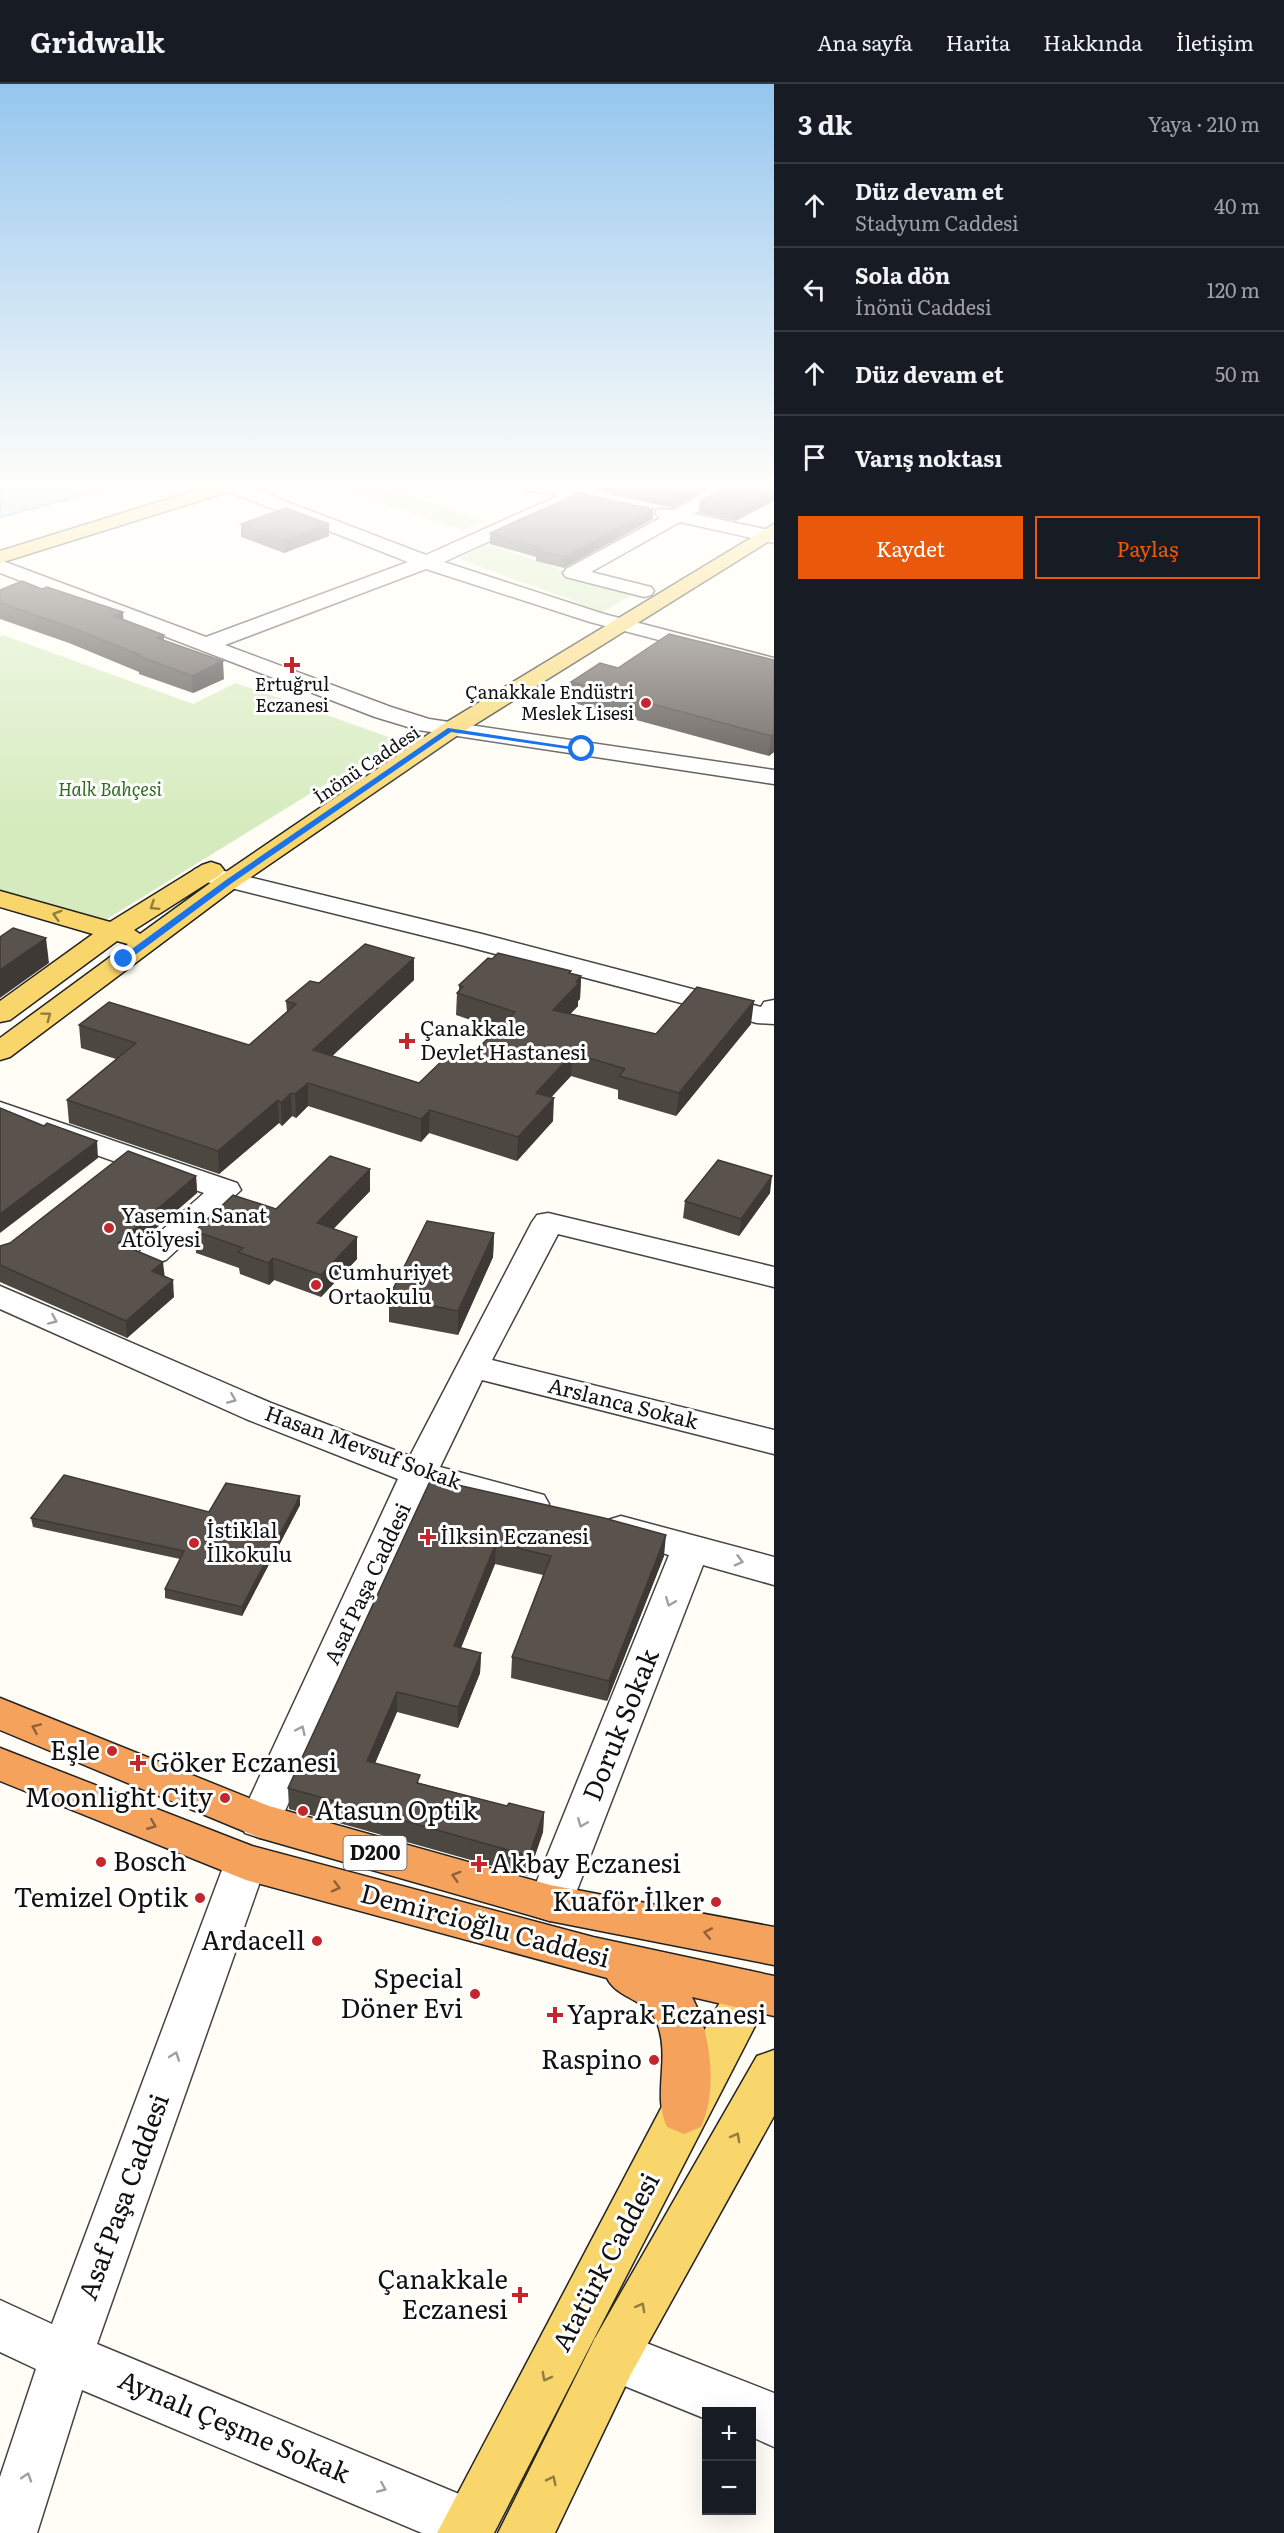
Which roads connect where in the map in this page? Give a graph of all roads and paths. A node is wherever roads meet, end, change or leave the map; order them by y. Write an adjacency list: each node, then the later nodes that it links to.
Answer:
1 (89, 600): 7 (street)
2 (324, 600): 7 (street)
3 (542, 600): 6 (street)
4 (633, 600): 6 (main road, İnönü Caddesi)
5 (646, 600): 6 (main road, İnönü Caddesi)
6 (608, 622): 8 (street); 9 (main road, İnönü Caddesi); 10 (main road, İnönü Caddesi)
7 (205, 645): 9 (street)
8 (773, 663)
9 (426, 725): 10 (street); 12 (main road, İnönü Caddesi)
10 (450, 730): 11 (street); 12 (main road, İnönü Caddesi)
11 (774, 777)
12 (224, 873): 15 (main road, İnönü Caddesi, one-way to 15); 16 (main road); 19 (street); 20 (street)
13 (0, 899): 15 (main road, one-way to 13)
14 (0, 921): 17 (main road)
15 (114, 932): 16 (main road); 17 (main road, İnönü Caddesi)
16 (147, 942): 18 (main road)
17 (90, 948): 18 (main road); 21 (main road, İnönü Caddesi)
18 (124, 959): 22 (main road, one-way to 18)
19 (774, 1002)
20 (774, 1008)
21 (0, 1014)
22 (0, 1051)
23 (0, 1111): 24 (street)
24 (125, 1155): 25 (street); 26 (street)
25 (98, 1176)
26 (155, 1253)
27 (774, 1277): 29 (street, Asaf Paşa Caddesi)
28 (0, 1296): 31 (street, Hasan Mevsuf Sokak, one-way to 31)
29 (472, 1366): 30 (street, Arslanca Sokak); 31 (street, Asaf Paşa Caddesi)
30 (774, 1442)
31 (419, 1473): 32 (street, Hasan Mevsuf Sokak); 36 (street, Asaf Paşa Caddesi, one-way to 31)
32 (691, 1548): 33 (street, Hasan Mevsuf Sokak, one-way to 33); 37 (street, Doruk Sokak, one-way to 37)
33 (774, 1571)
34 (0, 1713): 36 (highway, Demircioğlu Caddesi / D200, one-way to 34)
35 (0, 1764): 36 (highway, Demircioğlu Caddesi / D200, one-way to 36)
36 (253, 1842): 37 (highway, Demircioğlu Caddesi / D200, one-way to 36); 39 (highway, Demircioğlu Caddesi / D200, one-way to 39); 45 (street, Asaf Paşa Caddesi, one-way to 36)
37 (550, 1903): 38 (highway, Demircioğlu Caddesi / D200, one-way to 37)
38 (771, 1941): 40 (highway)
39 (593, 1956): 40 (highway, Demircioğlu Caddesi / D200); 42 (highway)
40 (762, 1994): 42 (main road, Atatürk Caddesi)
41 (774, 2071): 44 (main road, one-way to 41)
42 (684, 2112): 47 (main road, Atatürk Caddesi, one-way to 47)
43 (0, 2325): 45 (street, Aynalı Çeşme Sokak)
44 (613, 2356): 46 (street); 49 (main road, one-way to 44)
45 (66, 2357): 47 (street, Aynalı Çeşme Sokak, one-way to 47); 48 (street, Asaf Paşa Caddesi, one-way to 45)
46 (774, 2420)
47 (467, 2529)
48 (9, 2533)
49 (526, 2533)

